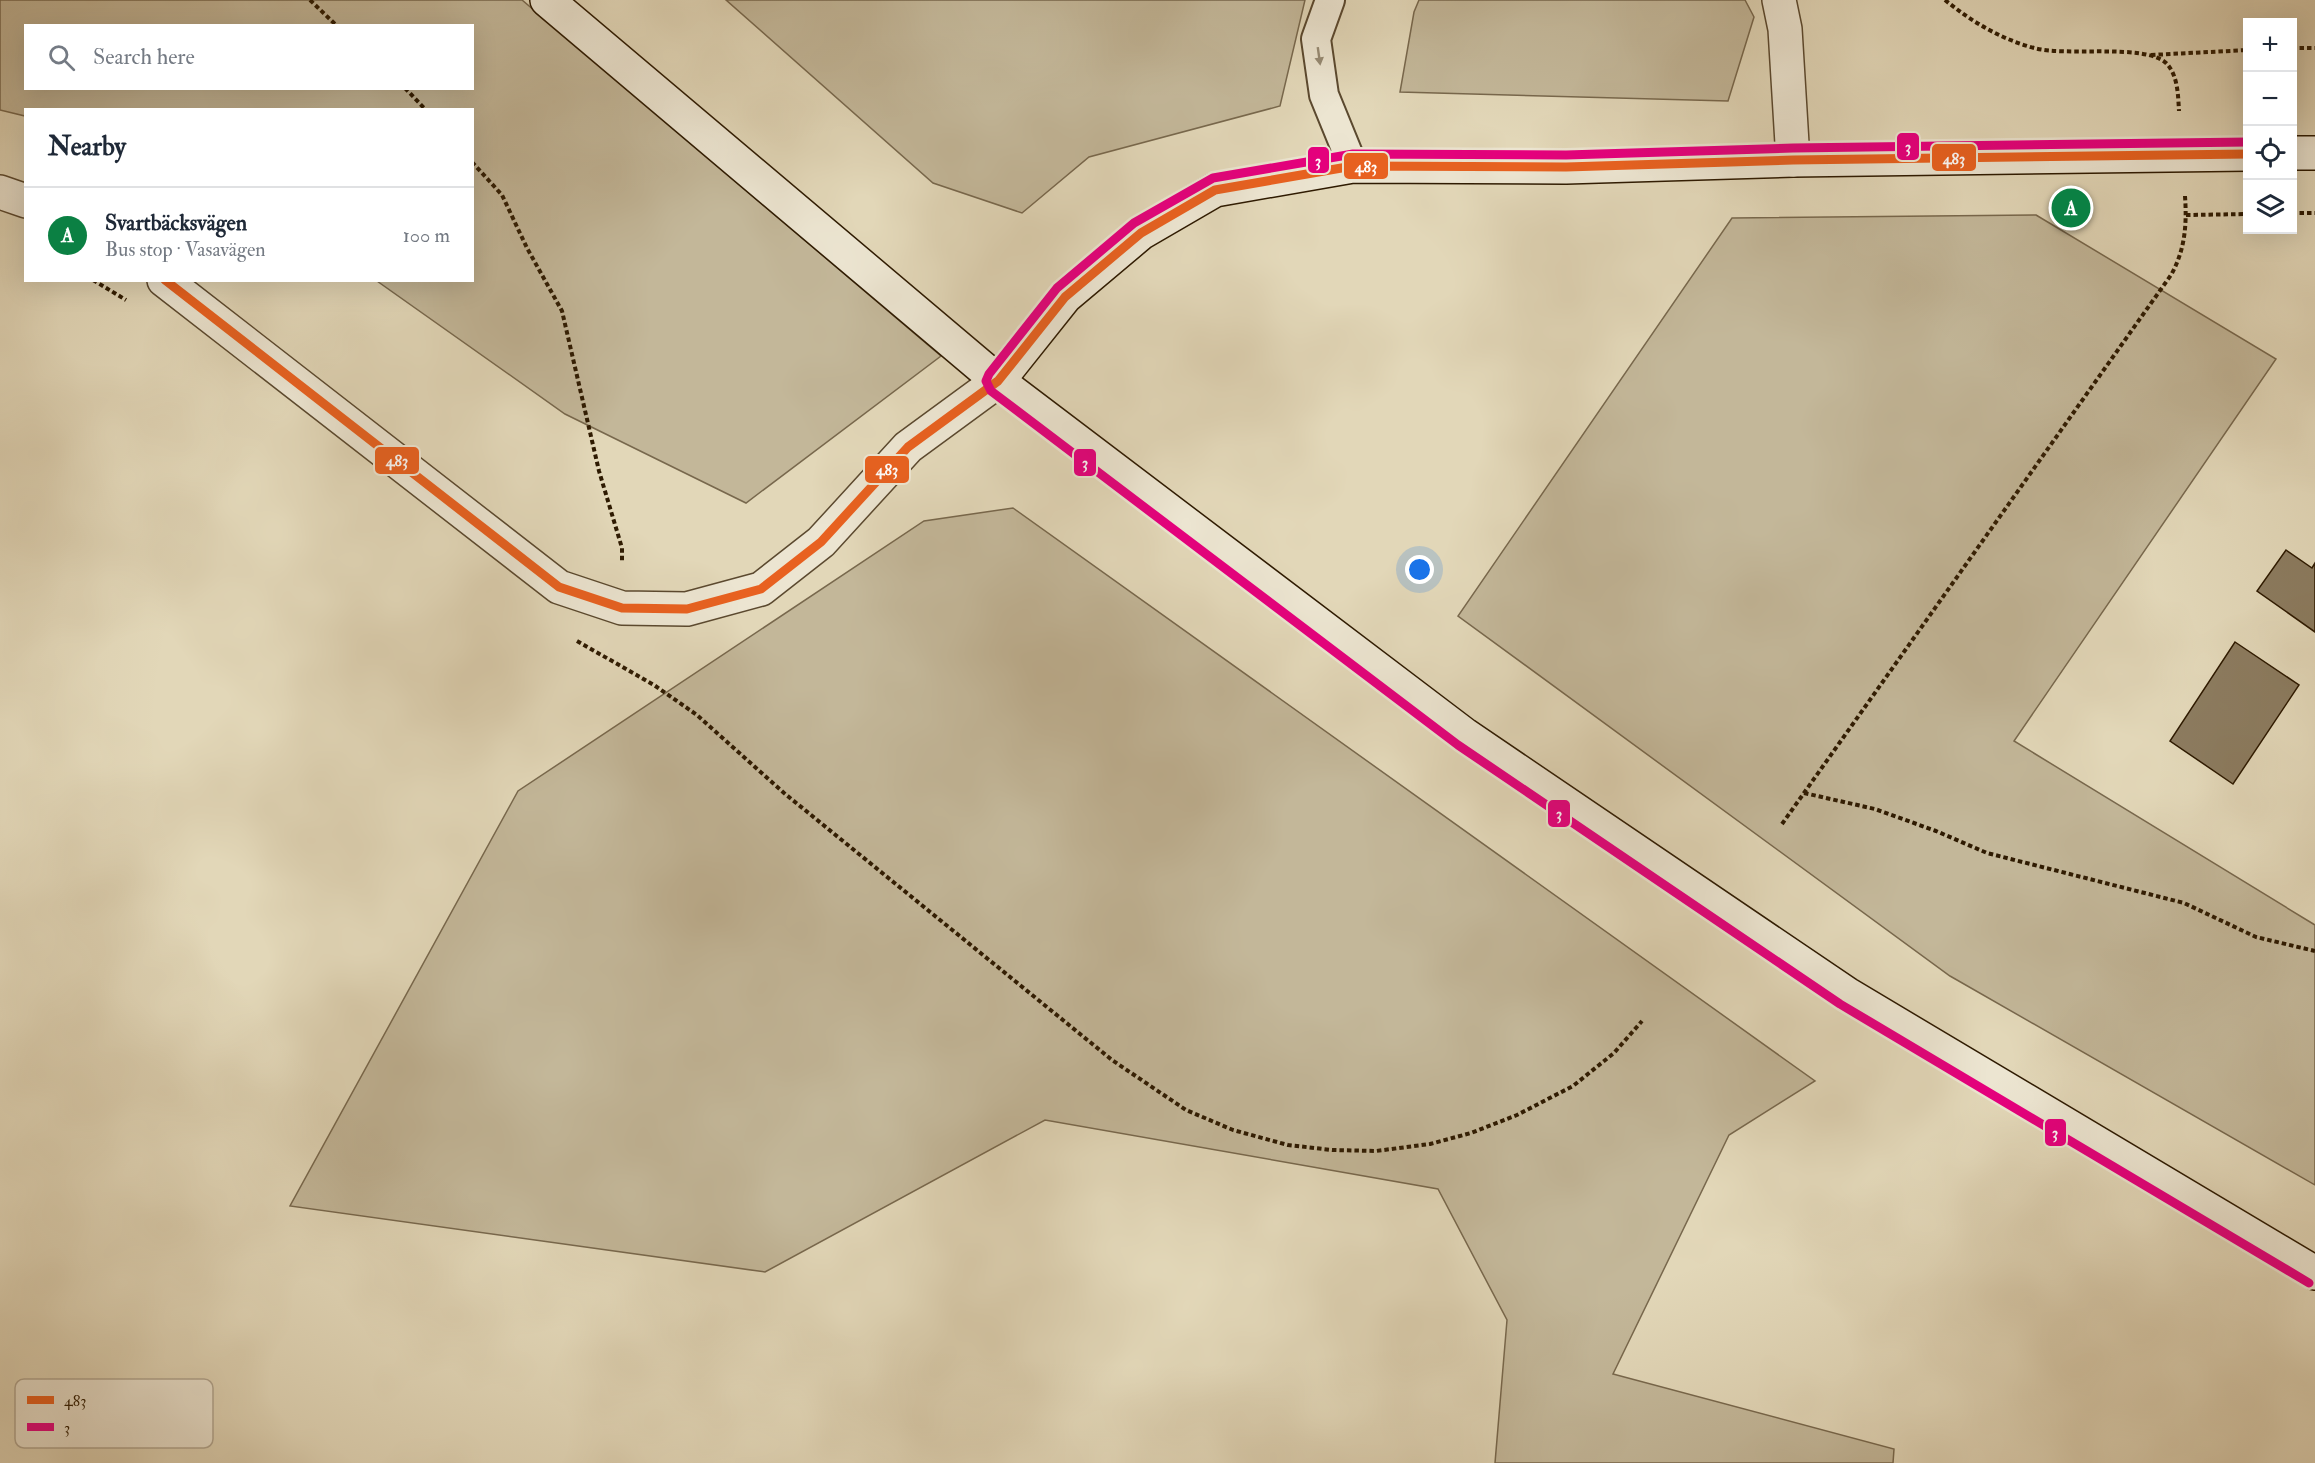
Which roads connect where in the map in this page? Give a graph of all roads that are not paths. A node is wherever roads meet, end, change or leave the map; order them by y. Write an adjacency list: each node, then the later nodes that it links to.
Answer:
1 (547, 0): 12 (street)
2 (1330, 0): 8 (lane, one-way to 8)
3 (1779, 0): 7 (street)
4 (2297, 153): 5 (street)
5 (2315, 153)
6 (2243, 154): 7 (street)
7 (1792, 160): 8 (street)
8 (1353, 166): 12 (street)
9 (0, 192): 10 (street)
10 (24, 200)
11 (167, 282): 12 (street)
12 (998, 381): 13 (street)
13 (2315, 1273)

